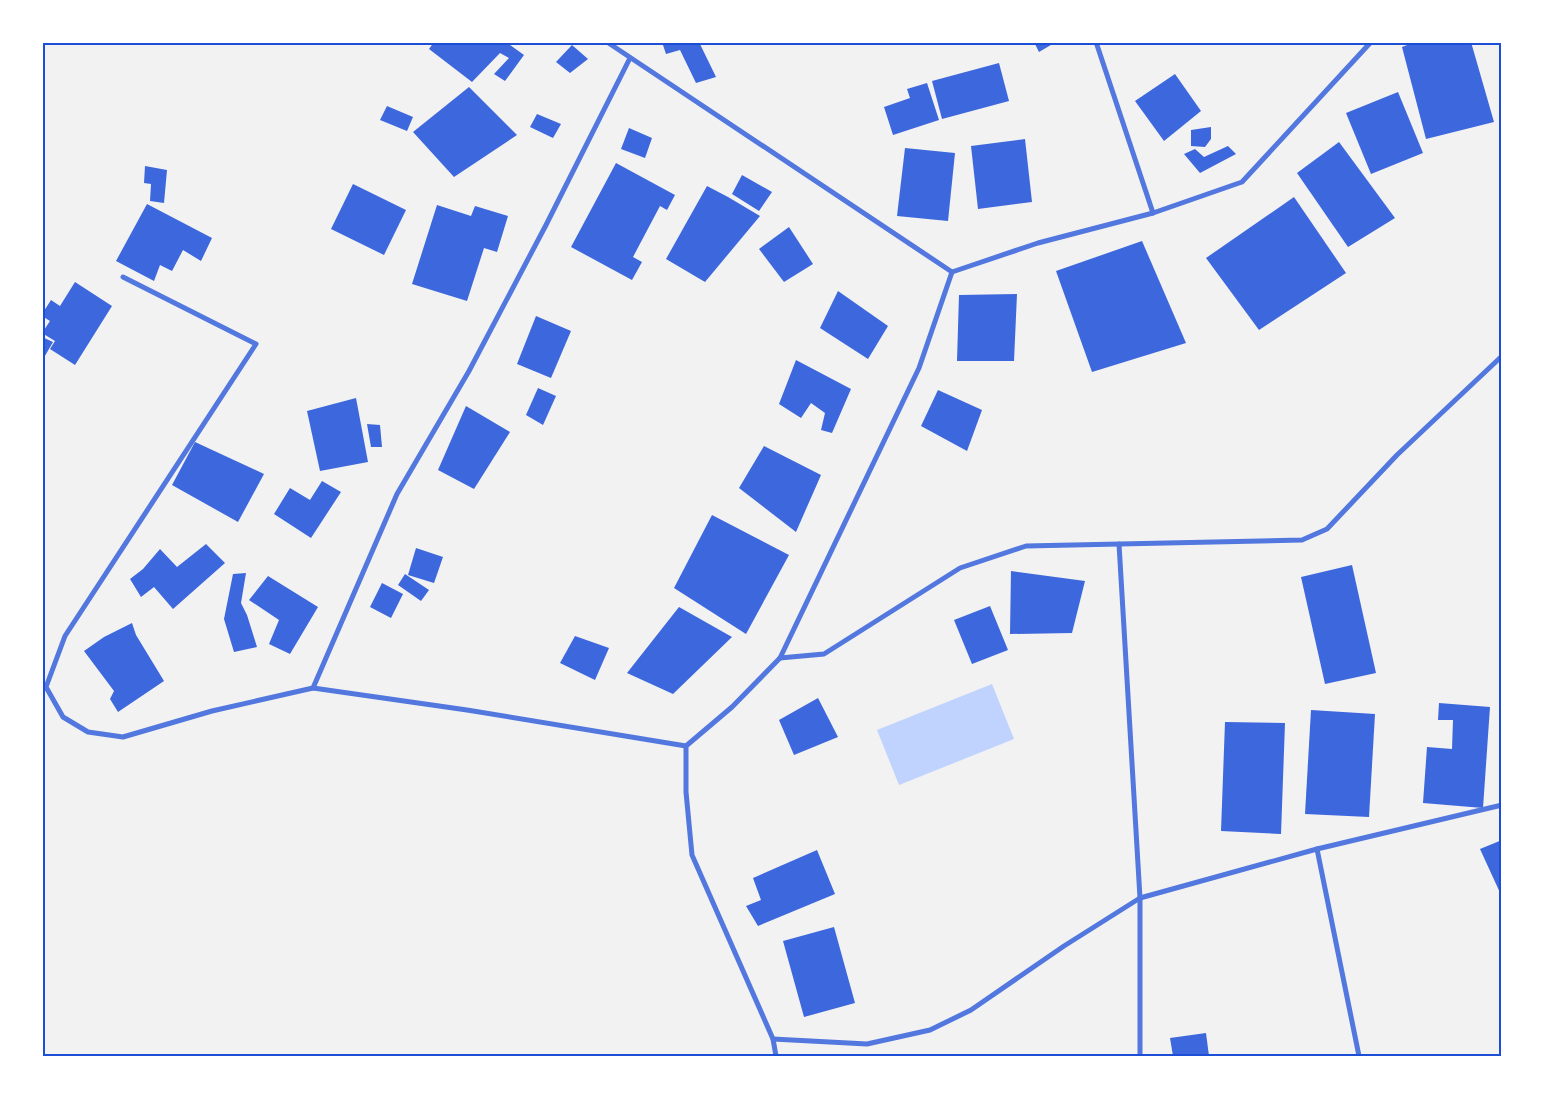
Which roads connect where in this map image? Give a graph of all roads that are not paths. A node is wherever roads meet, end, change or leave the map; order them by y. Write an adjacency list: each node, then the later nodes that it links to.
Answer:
1 (607, 42): 4 (street)
2 (1096, 42): 5 (street)
3 (1371, 42): 5 (street)
4 (630, 58): 6 (street); 11 (street)
5 (1153, 213): 6 (street)
6 (952, 272): 10 (street)
7 (123, 277): 11 (street)
8 (1502, 356): 9 (street)
9 (1119, 544): 10 (street); 15 (street)
10 (780, 658): 12 (street)
11 (313, 688): 12 (street)
12 (686, 746): 16 (street)
13 (1502, 805): 14 (street)
14 (1317, 849): 15 (street); 19 (street)
15 (1140, 898): 16 (street); 18 (street)
16 (773, 1040): 17 (street)
17 (776, 1056)
18 (1140, 1056)
19 (1359, 1056)

